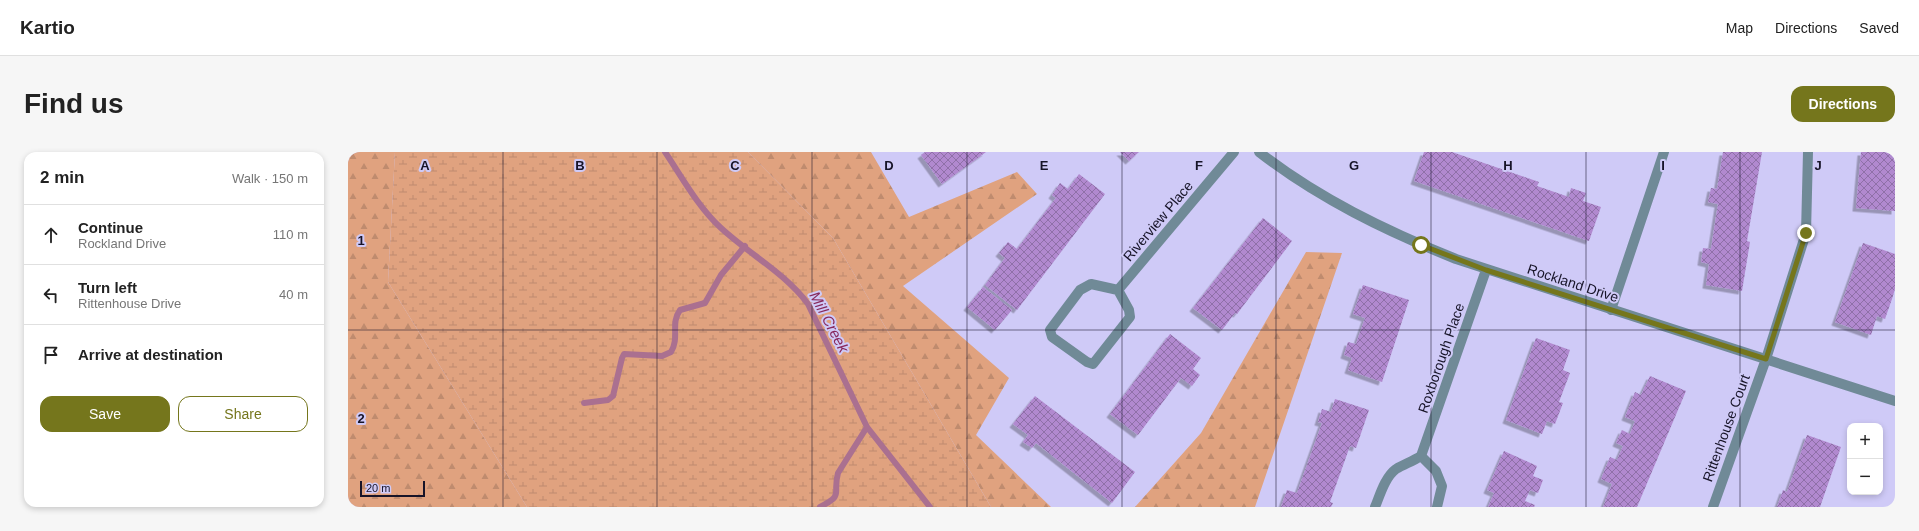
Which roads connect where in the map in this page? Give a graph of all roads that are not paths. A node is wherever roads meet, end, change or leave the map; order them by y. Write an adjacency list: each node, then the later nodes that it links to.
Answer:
1 (1234, 152): 6 (street, Riverview Place)
2 (1259, 152): 5 (street, Rockland Drive)
3 (1664, 152): 7 (street)
4 (1808, 152): 8 (street, Rittenhouse Court)
5 (1486, 270): 7 (street, Rockland Drive); 10 (street, Roxborough Place)
6 (1118, 290): 6 (street)
7 (1611, 310): 8 (street, Rockland Drive)
8 (1766, 359): 9 (street, Rockland Drive); 13 (street, Rittenhouse Court)
9 (1895, 401)
10 (1421, 456): 11 (street); 12 (street)
11 (1375, 507)
12 (1437, 507)
13 (1713, 507)

